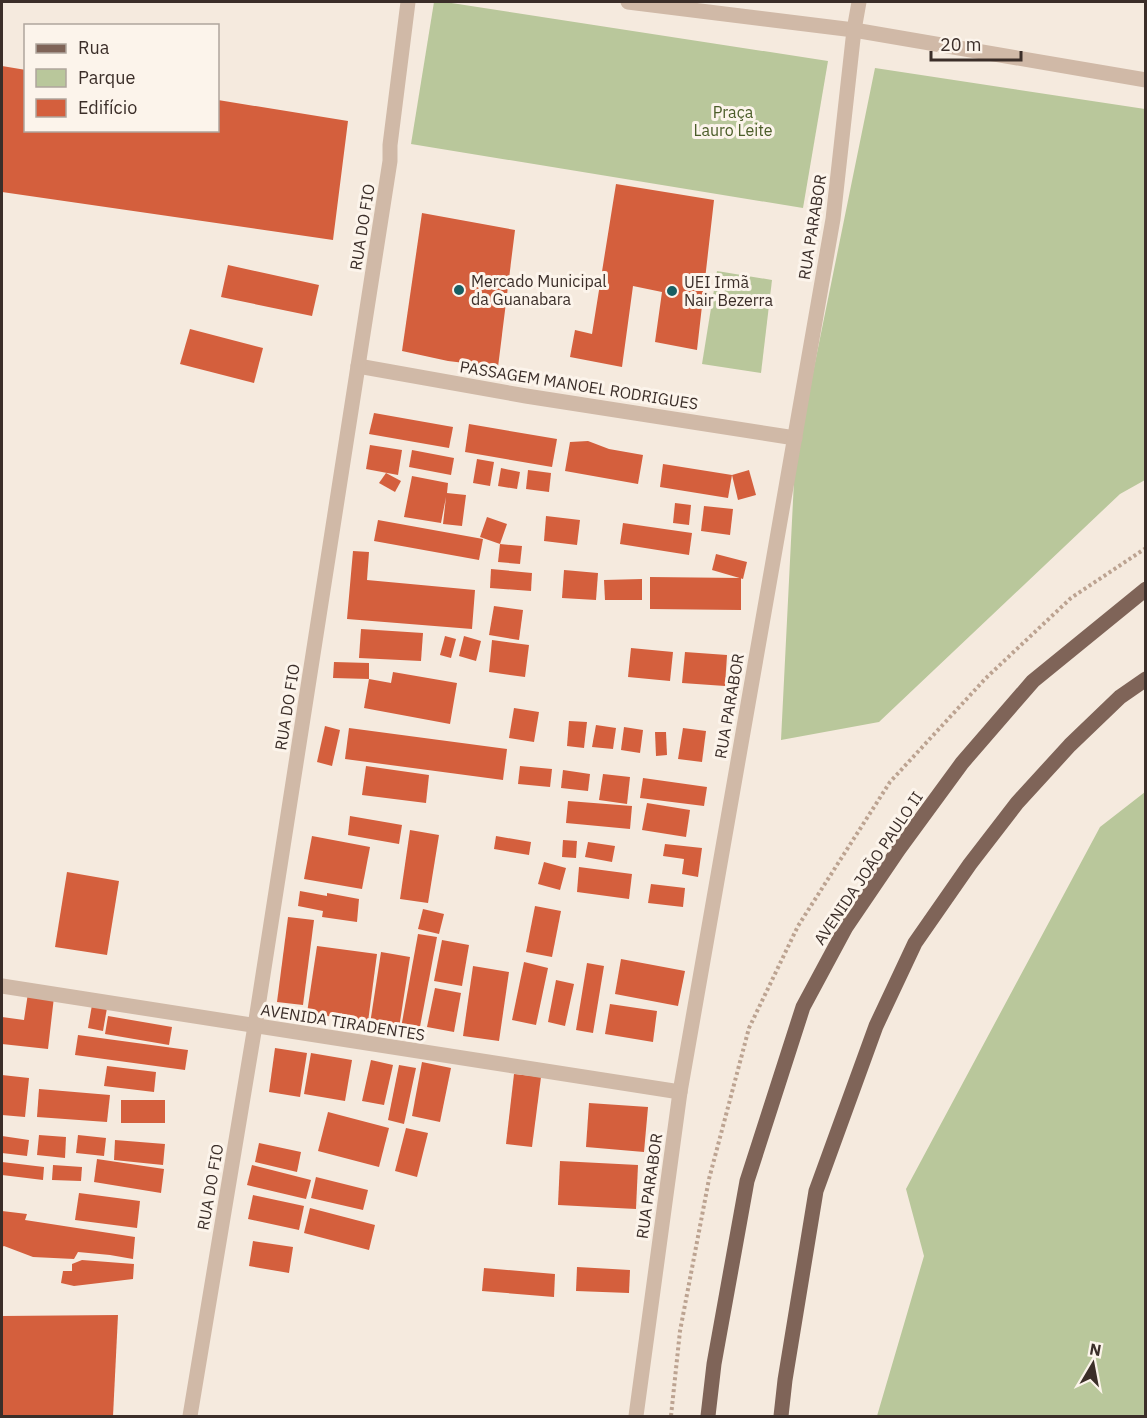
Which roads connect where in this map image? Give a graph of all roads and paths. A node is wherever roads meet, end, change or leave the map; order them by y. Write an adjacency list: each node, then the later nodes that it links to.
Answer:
1 (408, 2): 6 (street, RUA DO FIO)
2 (628, 2): 4 (street)
3 (859, 2): 4 (street, RUA PARABOR)
4 (854, 30): 5 (street); 7 (street, RUA PARABOR)
5 (1146, 80)
6 (358, 366): 7 (street, PASSAGEM MANOEL RODRIGUES); 11 (street, RUA DO FIO)
7 (795, 438): 12 (street, RUA PARABOR)
8 (1146, 589): 15 (main road, AVENIDA JOÃO PAULO II)
9 (1146, 679): 16 (main road)
10 (2, 986): 11 (street, AVENIDA TIRADENTES)
11 (255, 1026): 12 (street, AVENIDA TIRADENTES); 13 (street, RUA DO FIO)
12 (680, 1092): 14 (street, RUA PARABOR)
13 (190, 1416)
14 (636, 1416)
15 (708, 1416)
16 (780, 1416)

